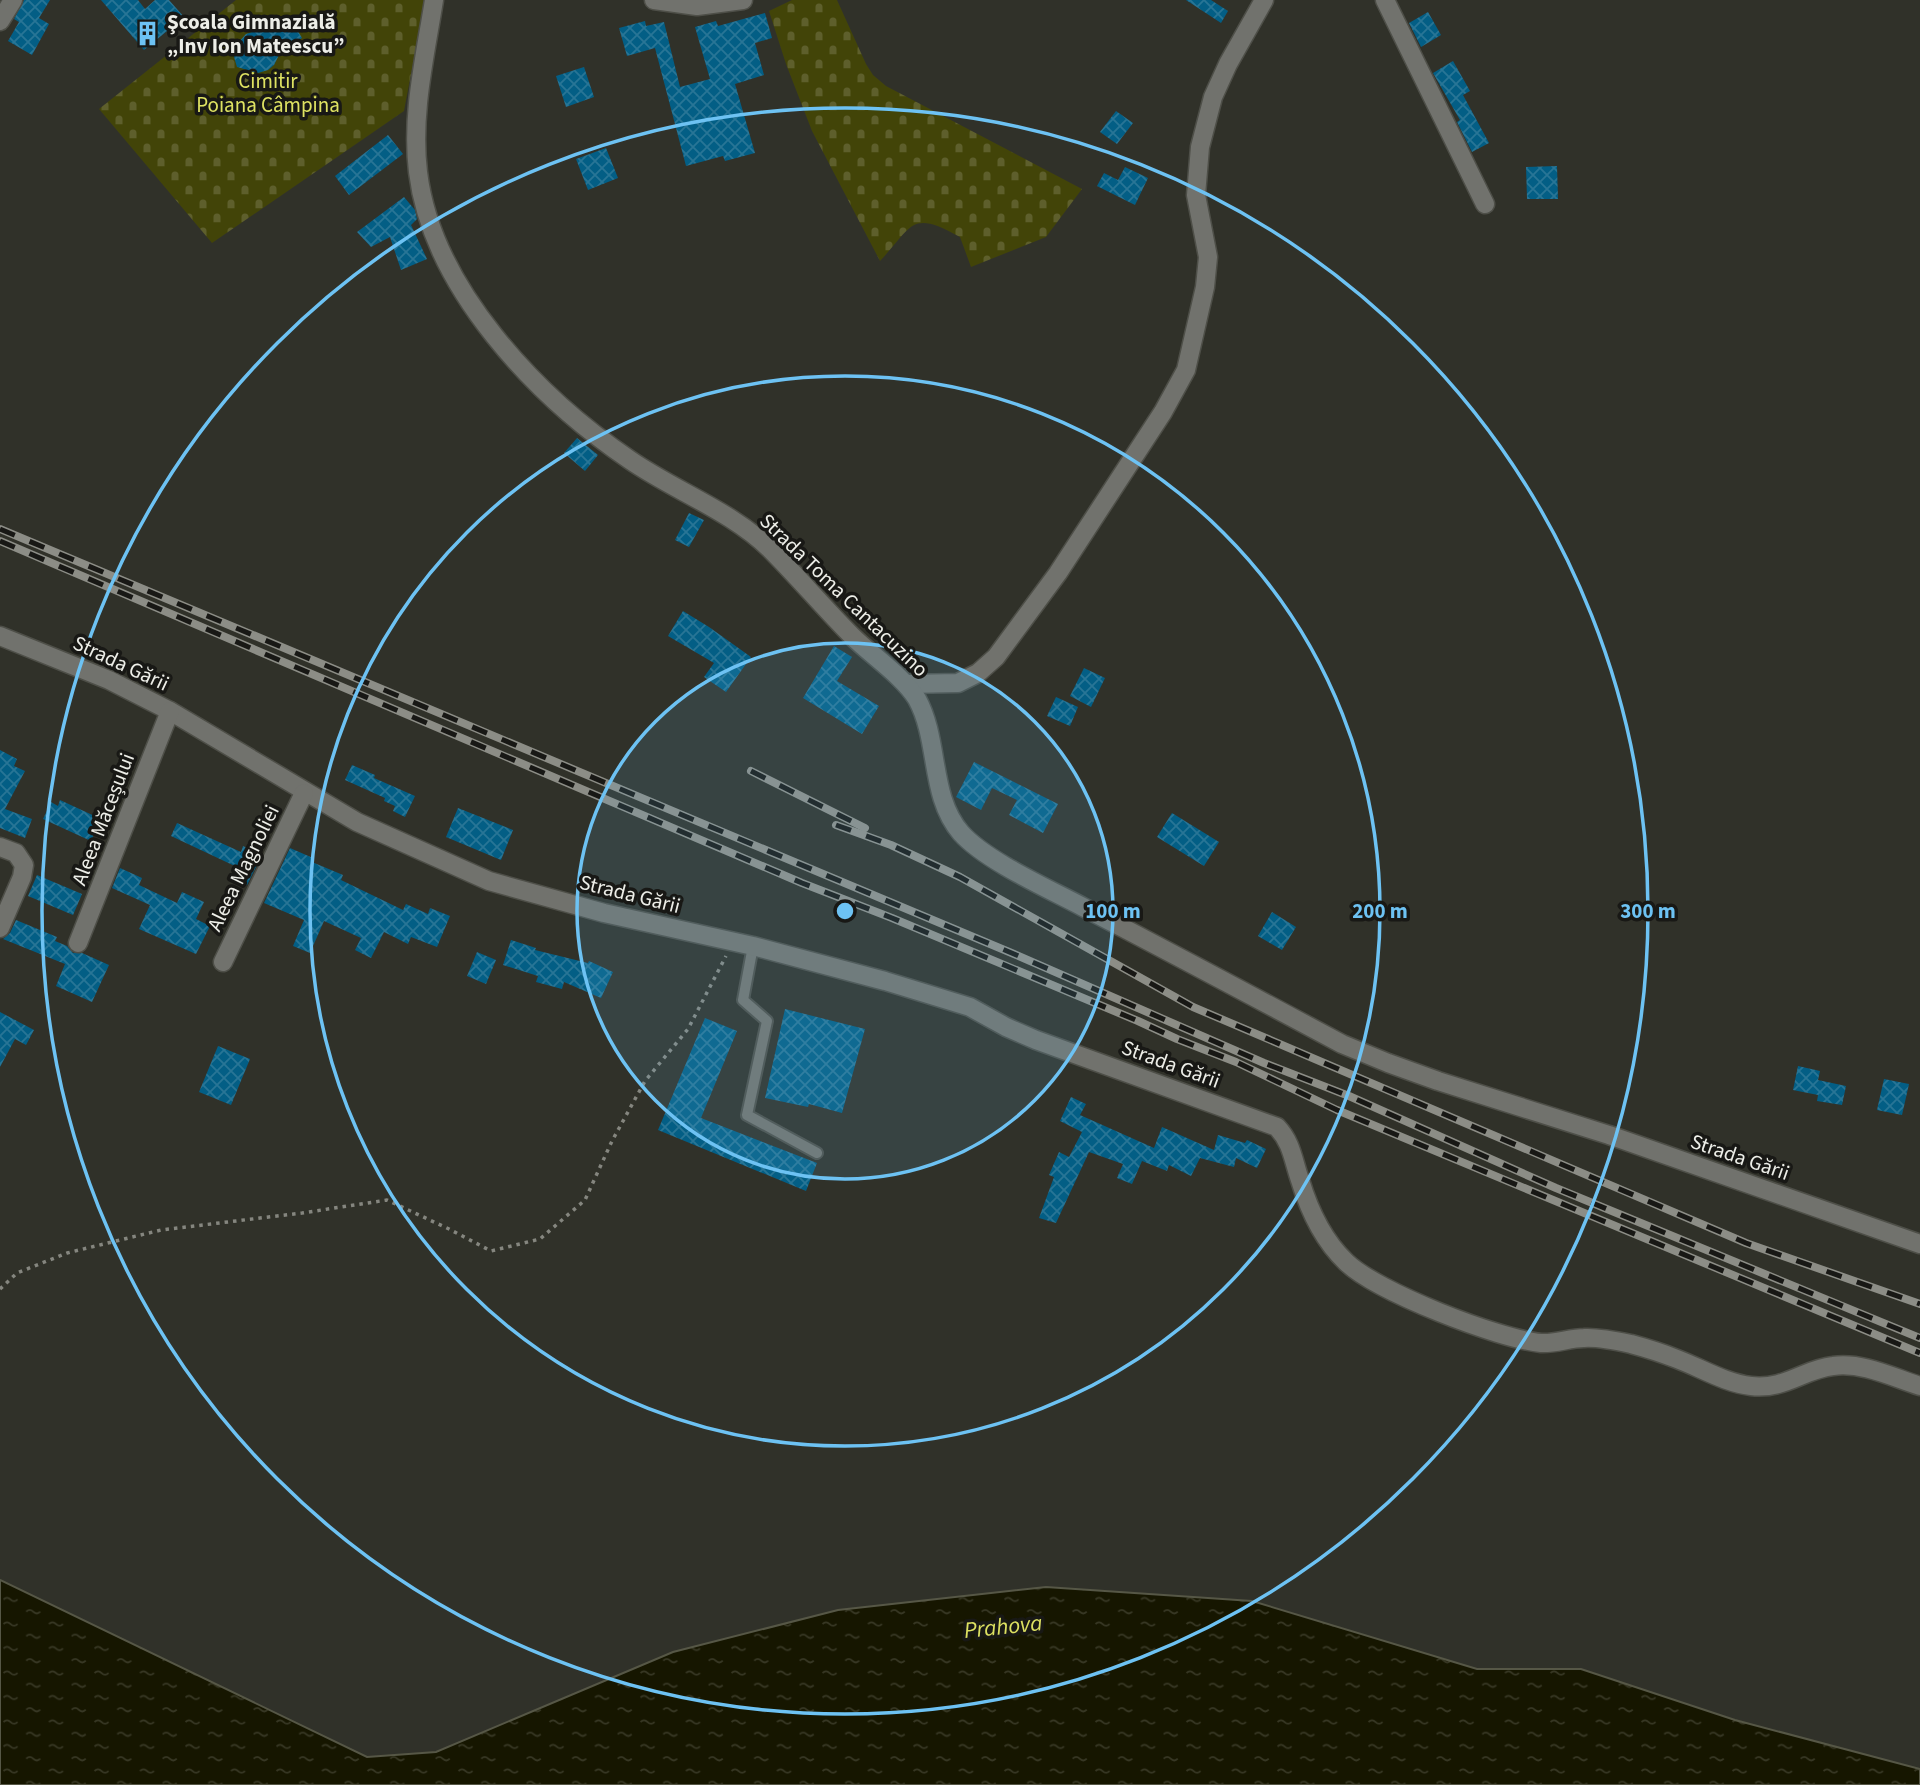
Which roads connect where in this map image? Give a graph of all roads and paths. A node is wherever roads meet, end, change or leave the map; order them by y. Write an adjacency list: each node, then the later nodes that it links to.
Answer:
1 (13, 0): 7 (street)
2 (434, 0): 10 (street, Strada Toma Cantacuzino)
3 (654, 0): 4 (street)
4 (743, 0)
5 (1264, 0): 10 (street)
6 (1385, 0): 8 (street)
7 (0, 21)
8 (1485, 204)
9 (0, 636): 11 (street, Strada Gării)
10 (906, 684): 14 (street, Strada Toma Cantacuzino)
11 (170, 711): 12 (street, Strada Gării); 17 (street, Aleea Măceșului)
12 (304, 793): 16 (street, Strada Gării); 19 (street, Aleea Magnoliei)
13 (0, 847): 15 (street)
14 (1048, 888): 21 (street, Strada Gării)
15 (0, 928)
16 (734, 942): 18 (street, Strada Gării); 22 (path)
17 (78, 943)
18 (753, 946): 20 (lane); 23 (street, Strada Gării)
19 (223, 962)
20 (817, 1153)
21 (1920, 1244)
22 (0, 1289)
23 (1920, 1386)

